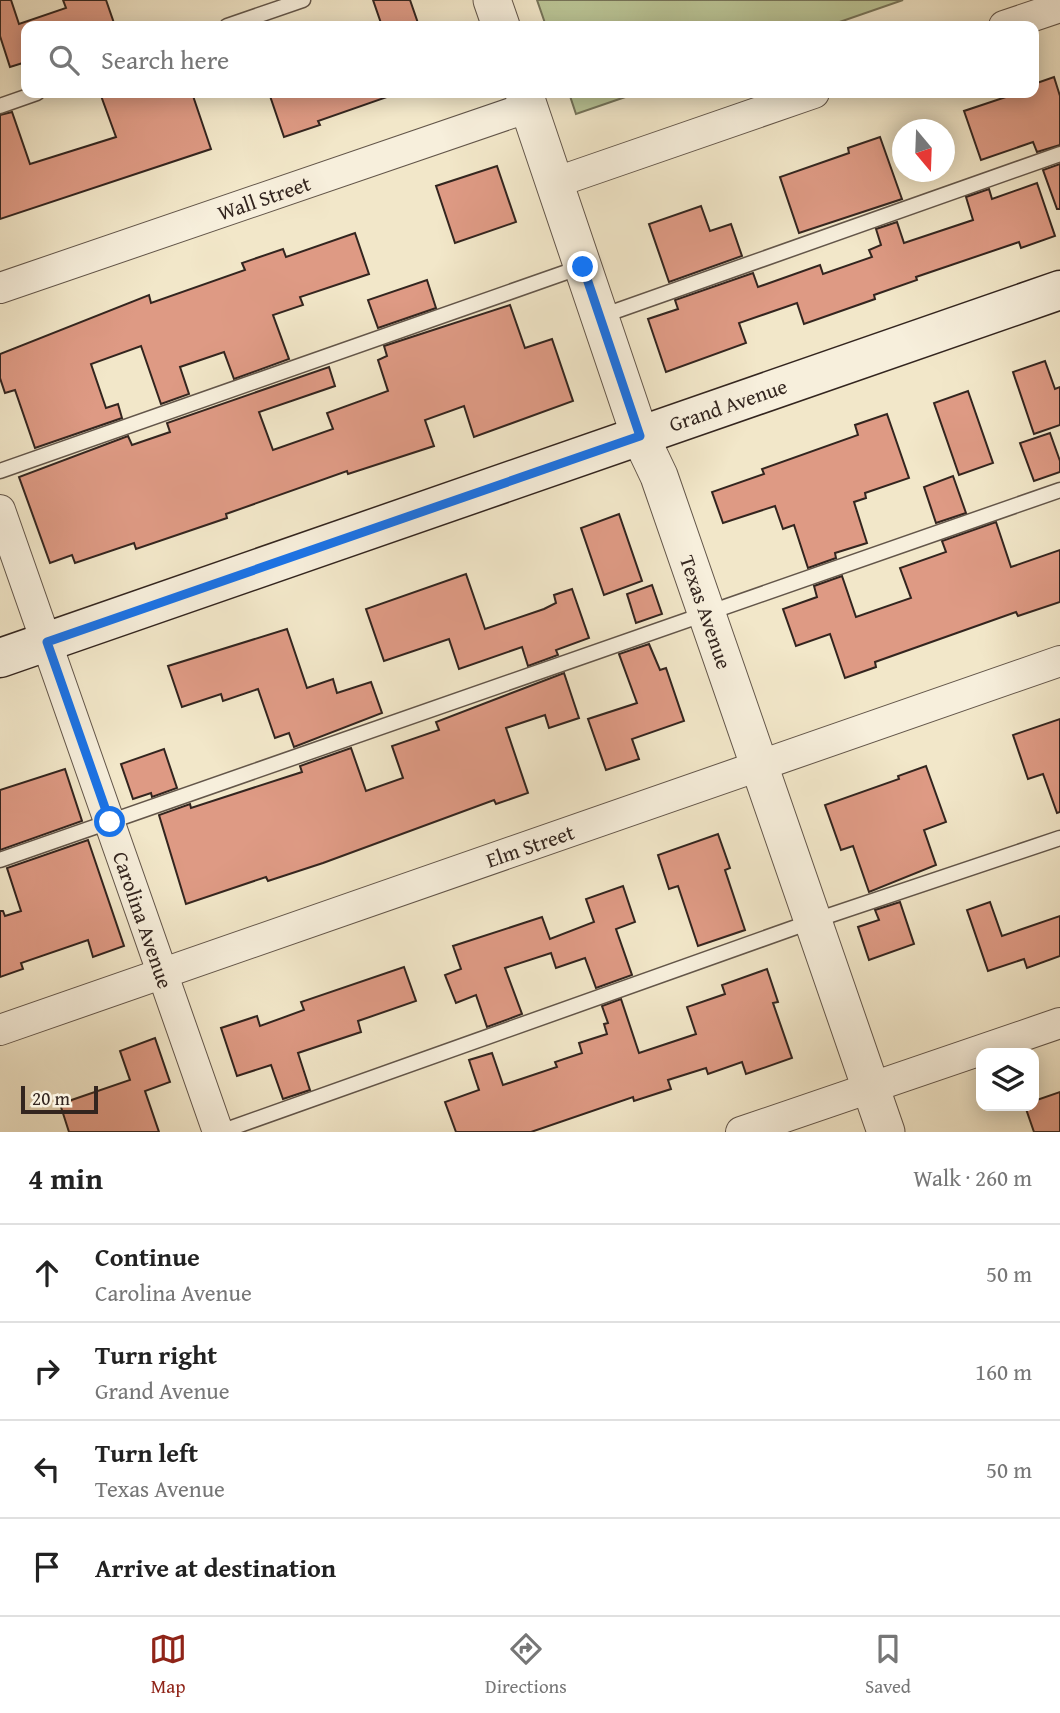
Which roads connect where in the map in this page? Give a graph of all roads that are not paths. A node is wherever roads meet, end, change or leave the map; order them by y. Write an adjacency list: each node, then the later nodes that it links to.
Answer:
1 (303, 0): 4 (lane)
2 (492, 0): 5 (street)
3 (1060, 7): 6 (street)
4 (242, 21)
5 (499, 21)
6 (1019, 21)
7 (23, 98): 10 (lane)
8 (800, 98): 12 (street)
9 (526, 100): 12 (street, Texas Avenue); 14 (street, Wall Street)
10 (0, 106)
11 (1060, 154): 16 (lane)
12 (554, 183): 13 (street, Texas Avenue)
13 (583, 267): 16 (street, Texas Avenue); 18 (lane)
14 (0, 288)
15 (1060, 290): 17 (main road, Grand Avenue)
16 (599, 317): 17 (street, Texas Avenue)
17 (640, 436): 19 (street, Texas Avenue); 24 (main road, Grand Avenue)
18 (0, 471)
19 (659, 476): 22 (lane); 23 (street, Texas Avenue)
20 (1060, 490): 23 (lane)
21 (0, 510): 24 (street, Carolina Avenue)
22 (687, 513)
23 (705, 614): 27 (street, Texas Avenue); 28 (lane)
24 (47, 642): 25 (main road, Grand Avenue); 28 (street, Carolina Avenue)
25 (0, 658)
26 (1060, 662): 27 (street, Elm Street)
27 (761, 766): 31 (street, Texas Avenue); 32 (street, Elm Street)
28 (110, 822): 30 (lane); 32 (street, Carolina Avenue)
29 (1060, 838): 31 (lane)
30 (0, 860)
31 (813, 921): 35 (street, Texas Avenue); 36 (lane)
32 (162, 973): 34 (street, Elm Street); 36 (street, Carolina Avenue)
33 (1060, 1023): 35 (street)
34 (0, 1030)
35 (872, 1088): 37 (street); 38 (street, Texas Avenue)
36 (219, 1132)
37 (741, 1132)
38 (886, 1132)

